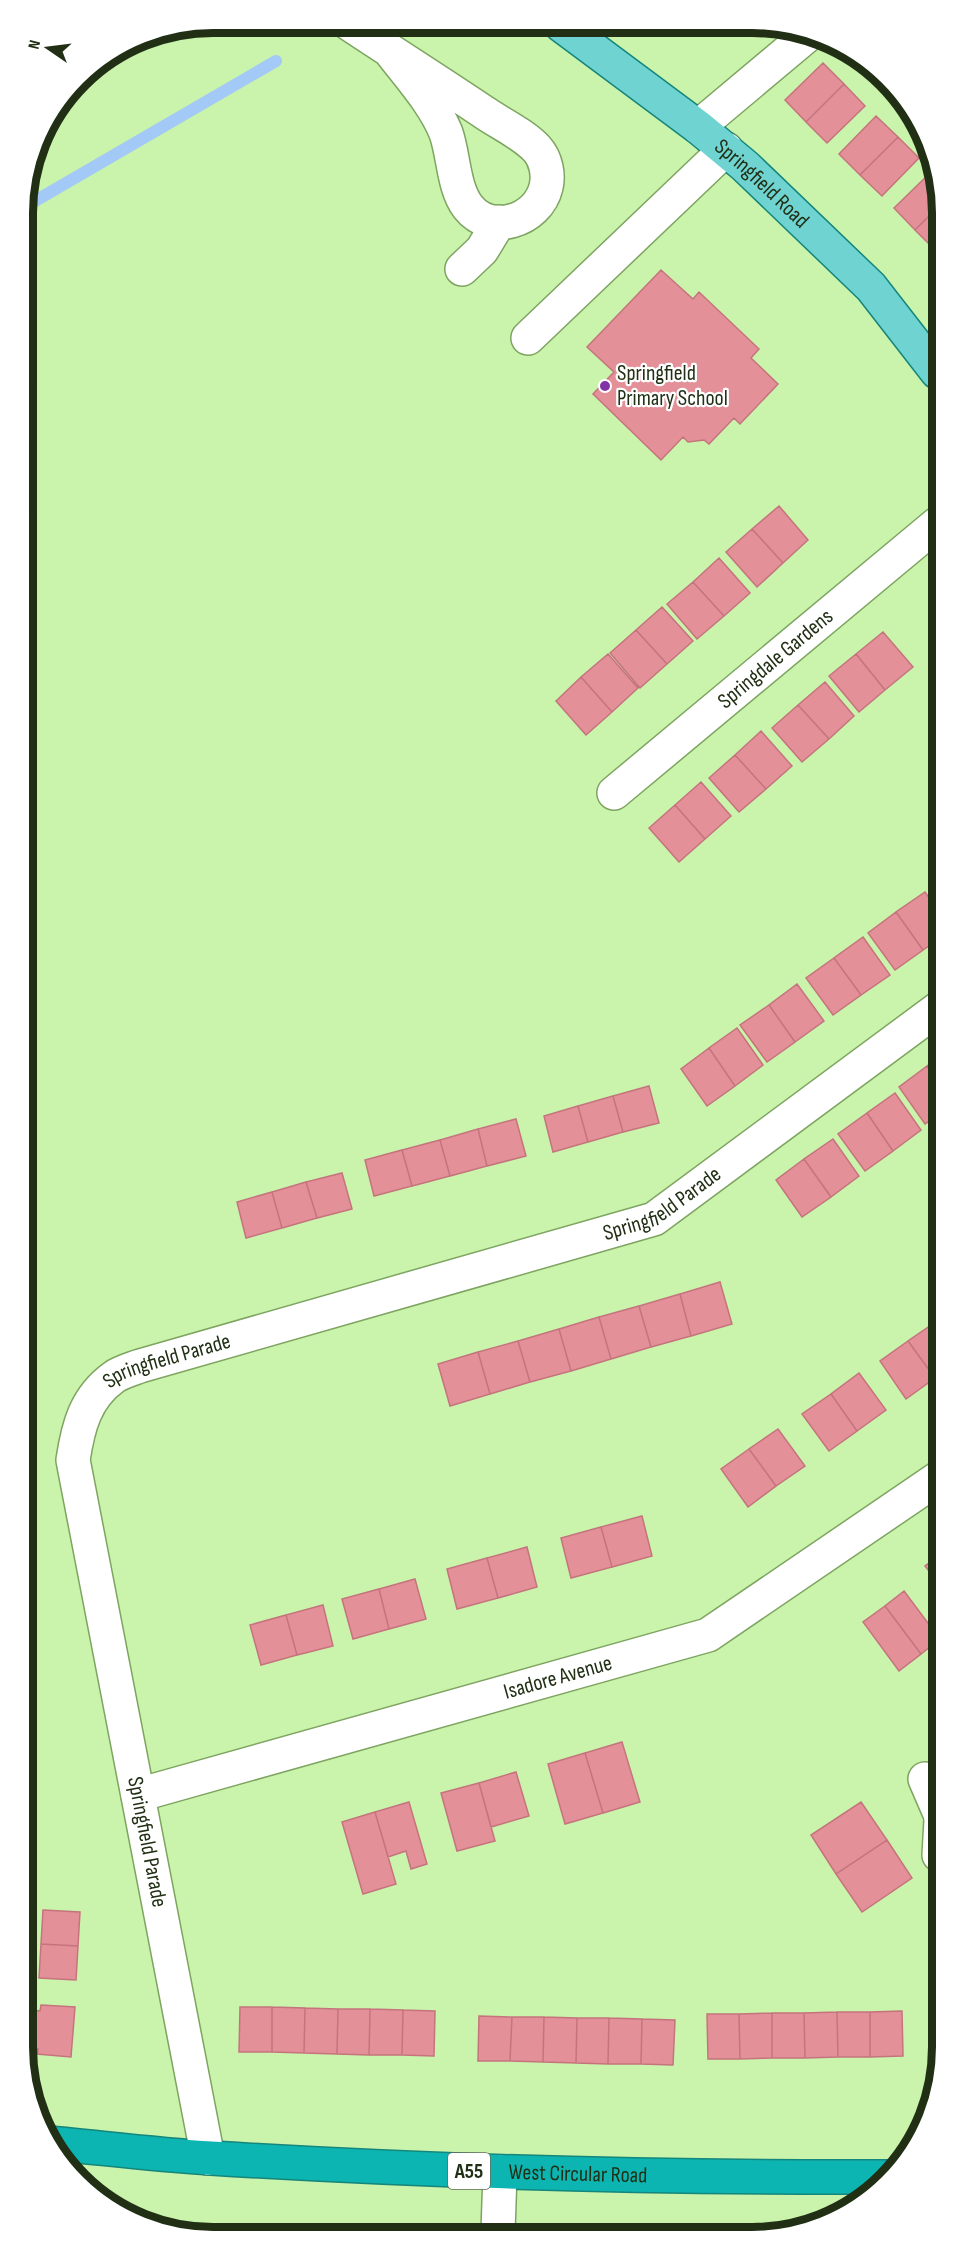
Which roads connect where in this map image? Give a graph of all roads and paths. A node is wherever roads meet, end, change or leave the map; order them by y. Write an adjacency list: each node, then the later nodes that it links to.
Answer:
1 (363, 33): 4 (street)
2 (572, 33): 5 (main road, Springfield Road)
3 (801, 40): 5 (street)
4 (390, 51): 7 (street); 7 (street)
5 (698, 127): 6 (main road, Springfield Road)
6 (726, 149): 9 (street); 10 (main road, Springfield Road)
7 (499, 222): 8 (street)
8 (462, 269)
9 (528, 338)
10 (932, 365)
11 (932, 528): 12 (street, Springdale Gardens)
12 (614, 793)
13 (932, 1013): 16 (street, Springfield Parade)
14 (932, 1482): 16 (street, Isadore Avenue)
15 (925, 1779): 17 (street)
16 (138, 1795): 19 (street, Springfield Parade)
17 (932, 1796)
18 (62, 2144): 19 (highway, West Circular Road / A55)
19 (208, 2158): 20 (highway, West Circular Road / A55)
20 (500, 2172): 21 (highway, West Circular Road / A55); 22 (street)
21 (876, 2177)
22 (498, 2227)

